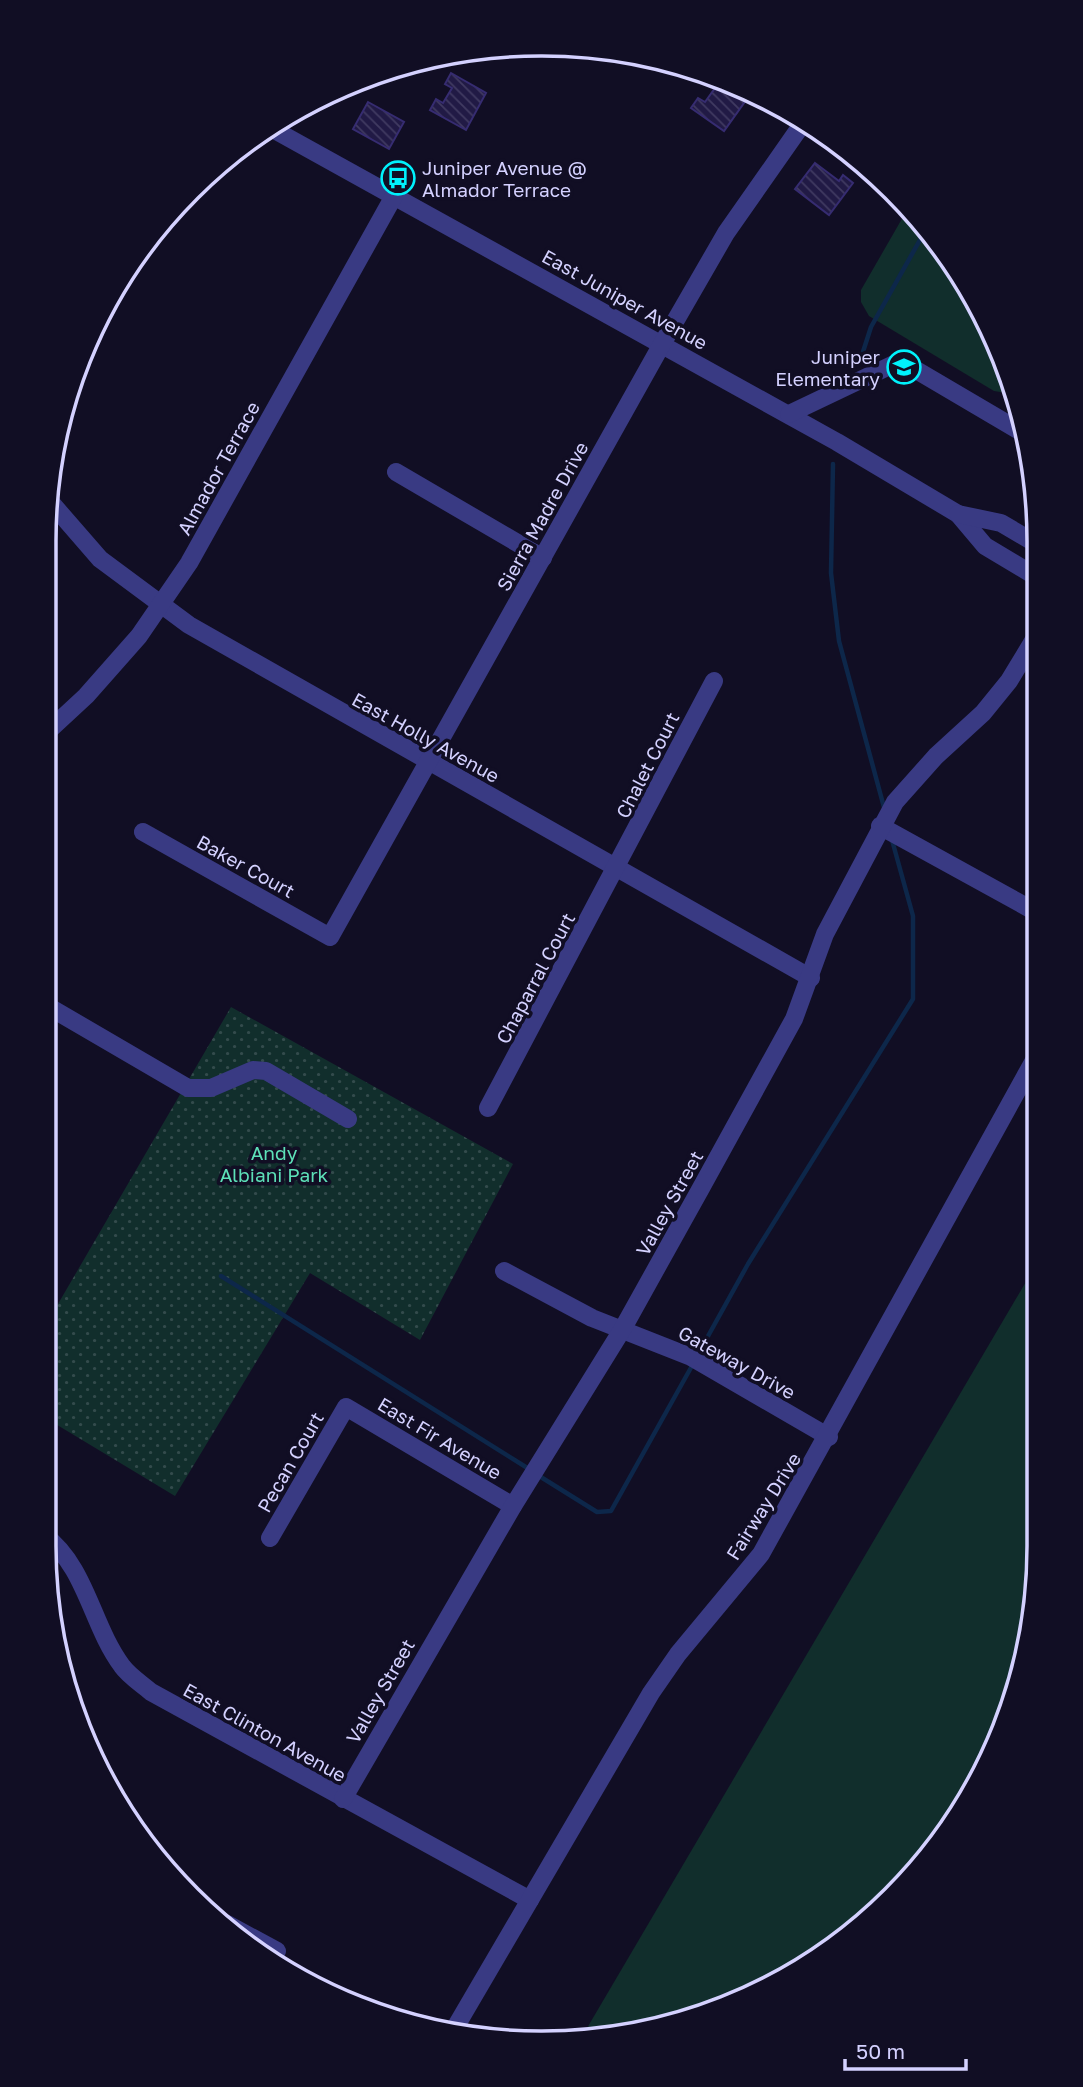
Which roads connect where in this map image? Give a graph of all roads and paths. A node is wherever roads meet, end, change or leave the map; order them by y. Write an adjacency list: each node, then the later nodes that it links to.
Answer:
1 (798, 130): 4 (street, Sierra Madre Drive)
2 (280, 133): 3 (street, East Juniper Avenue)
3 (394, 196): 4 (street, East Juniper Avenue); 13 (street, Almador Terrace)
4 (662, 344): 5 (street, East Juniper Avenue); 11 (street, Sierra Madre Drive)
5 (789, 414): 6 (street); 9 (street, East Juniper Avenue)
6 (1013, 427)
7 (396, 472): 11 (street)
8 (57, 510): 13 (street, East Holly Avenue)
9 (958, 514): 10 (street, East Juniper Avenue); 12 (street, East Juniper Avenue)
10 (1027, 538)
11 (544, 558): 17 (street, Sierra Madre Drive)
12 (1027, 571)
13 (161, 606): 16 (street, Almador Terrace); 17 (street, East Holly Avenue)
14 (1027, 651): 18 (street, Valley Street)
15 (714, 681): 20 (street, Chalet Court)
16 (56, 723)
17 (428, 764): 20 (street, East Holly Avenue); 22 (street, Sierra Madre Drive)
18 (880, 826): 21 (street); 23 (street, Valley Street)
19 (143, 832): 22 (street, Baker Court)
20 (618, 867): 23 (street, East Holly Avenue); 26 (street, Chaparral Court)
21 (1027, 907)
22 (330, 937)
23 (811, 978): 29 (street, Valley Street)
24 (56, 1011): 27 (street)
25 (1027, 1073): 31 (street, Fairway Drive)
26 (488, 1108)
27 (348, 1119)
28 (503, 1271): 29 (street, Gateway Drive)
29 (622, 1330): 31 (street, Gateway Drive); 32 (street, Valley Street)
30 (346, 1406): 32 (street, East Fir Avenue); 33 (street, Pecan Court)
31 (829, 1437): 36 (street, Fairway Drive)
32 (513, 1506): 35 (street, Valley Street)
33 (270, 1538)
34 (56, 1546): 35 (street, East Clinton Avenue)
35 (343, 1799): 36 (street, East Clinton Avenue)
36 (530, 1900): 37 (street, Fairway Drive)
37 (457, 2024)

